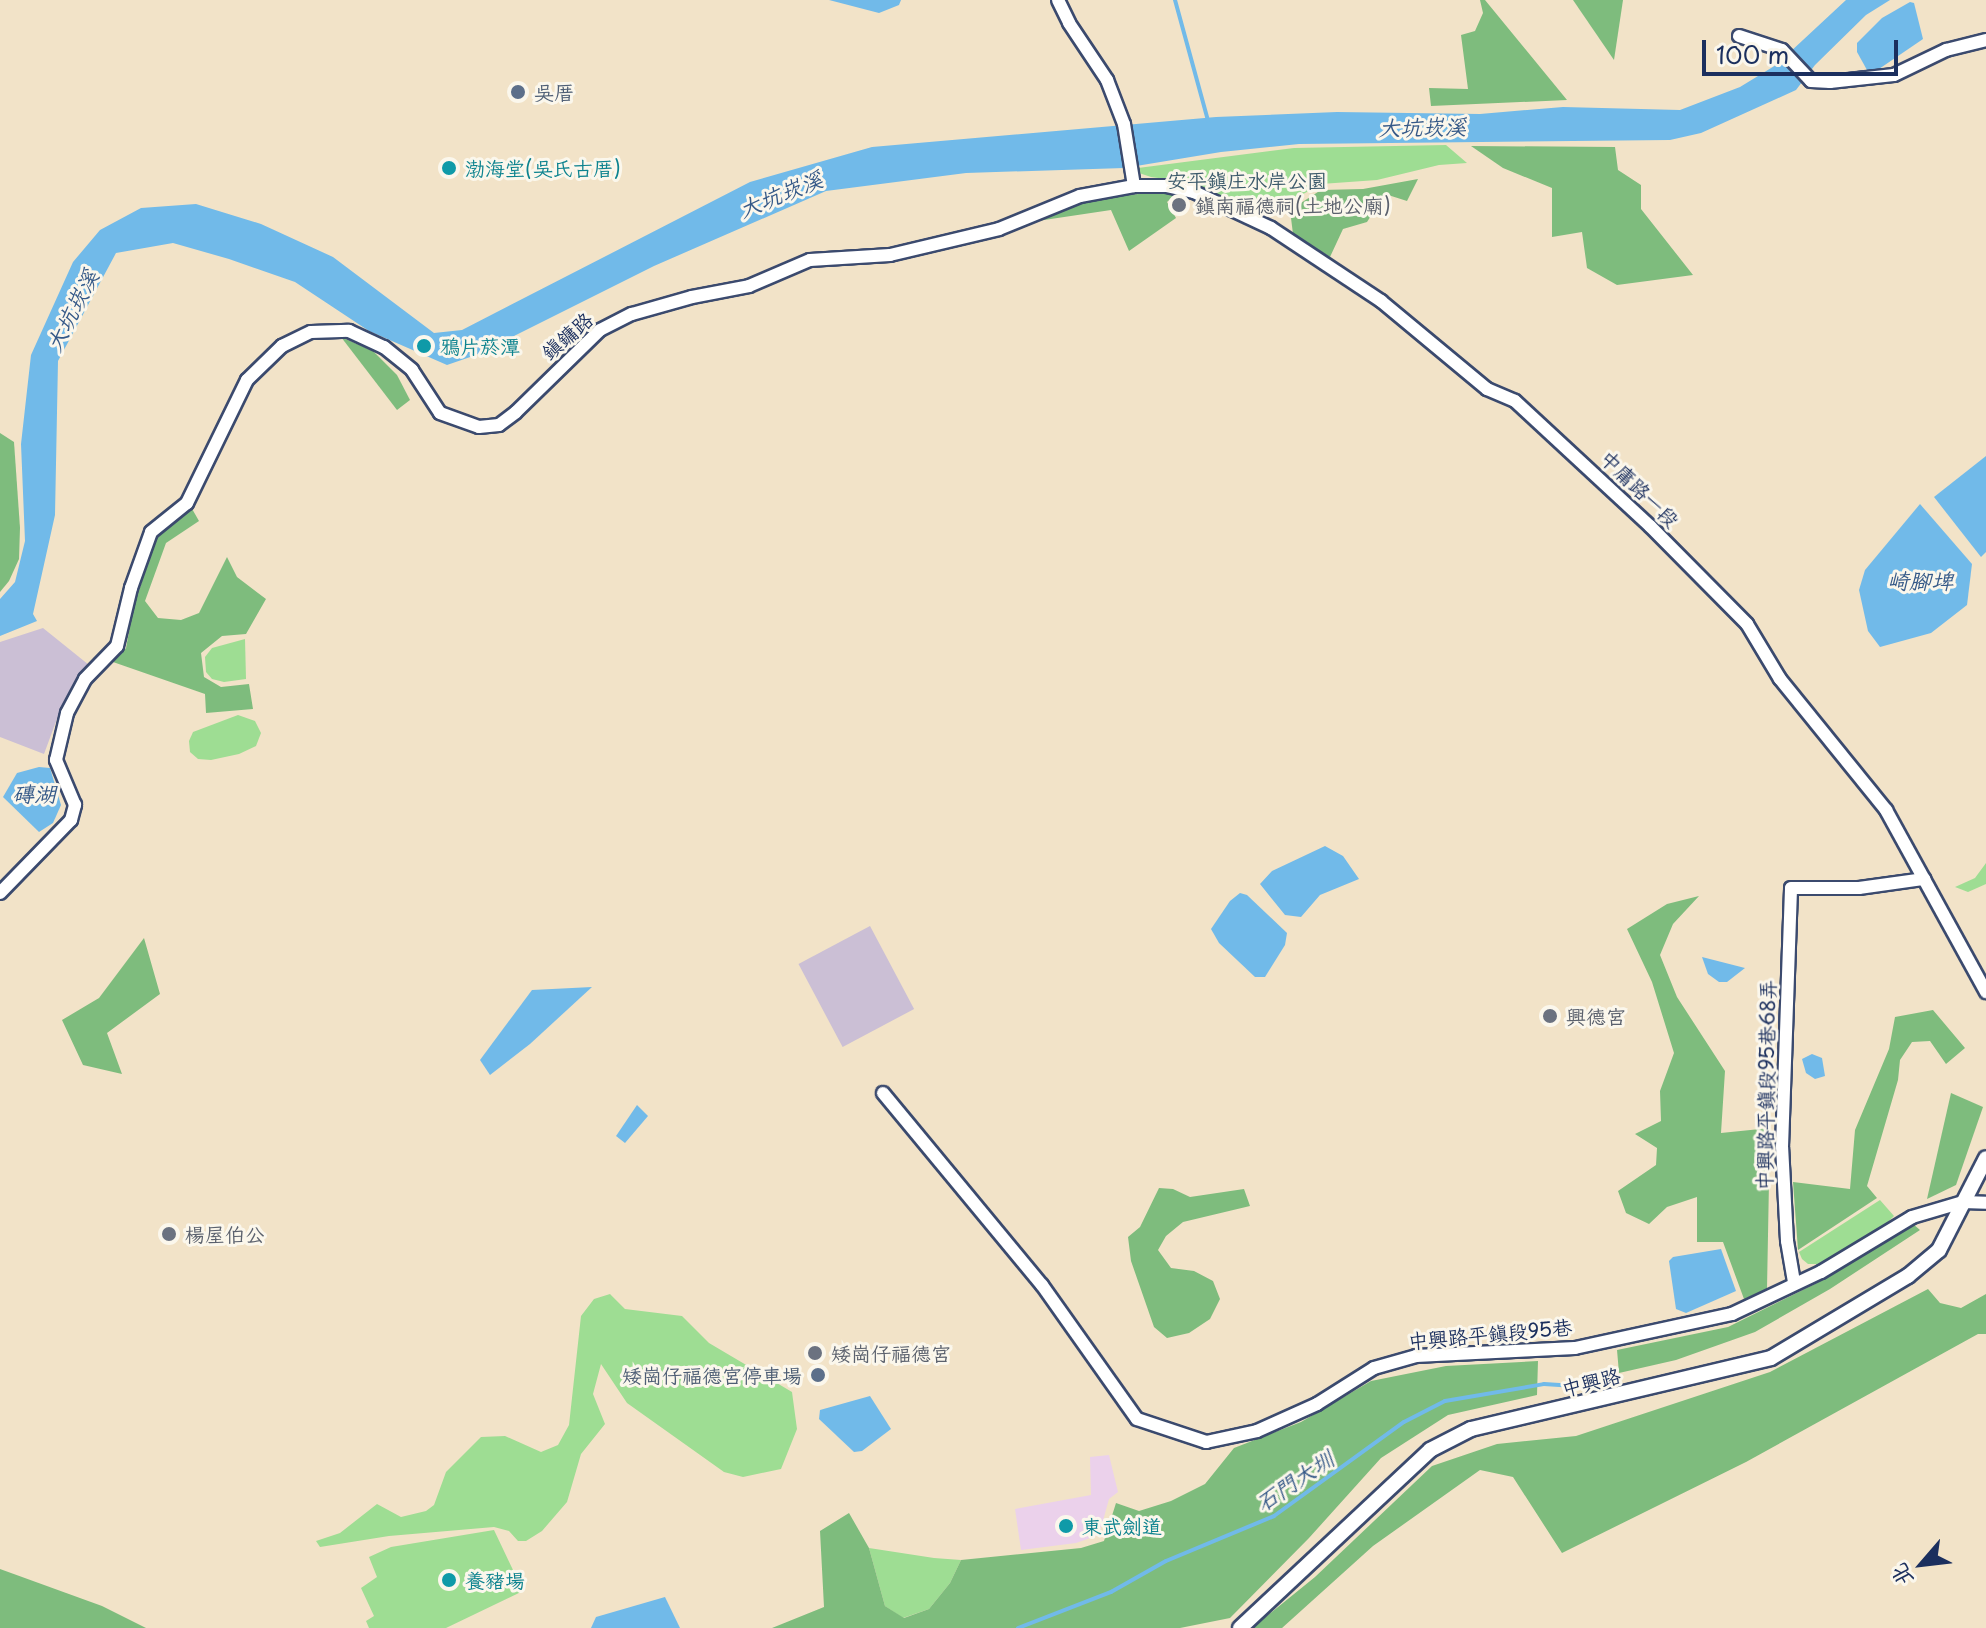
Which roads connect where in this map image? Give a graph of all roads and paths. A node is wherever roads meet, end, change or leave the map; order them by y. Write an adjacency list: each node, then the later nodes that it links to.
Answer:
1 (1058, 0): 4 (street)
2 (1739, 36): 3 (street)
3 (1986, 40)
4 (1134, 186): 5 (street, 中庸路一段); 6 (street, 鎮鏞路)
5 (1924, 879): 7 (street, 中庸路一段); 12 (street, 中興路平鎮段95巷68弄)
6 (0, 893)
7 (1986, 992)
8 (883, 1093): 12 (street, 中興路平鎮段95巷)
9 (1986, 1158): 10 (street, 中興路)
10 (1963, 1202): 11 (street, 中興路平鎮段95巷); 12 (street, 中興路平鎮段95巷); 13 (street, 中興路)
11 (1986, 1203)
12 (1794, 1282)
13 (1240, 1628)

